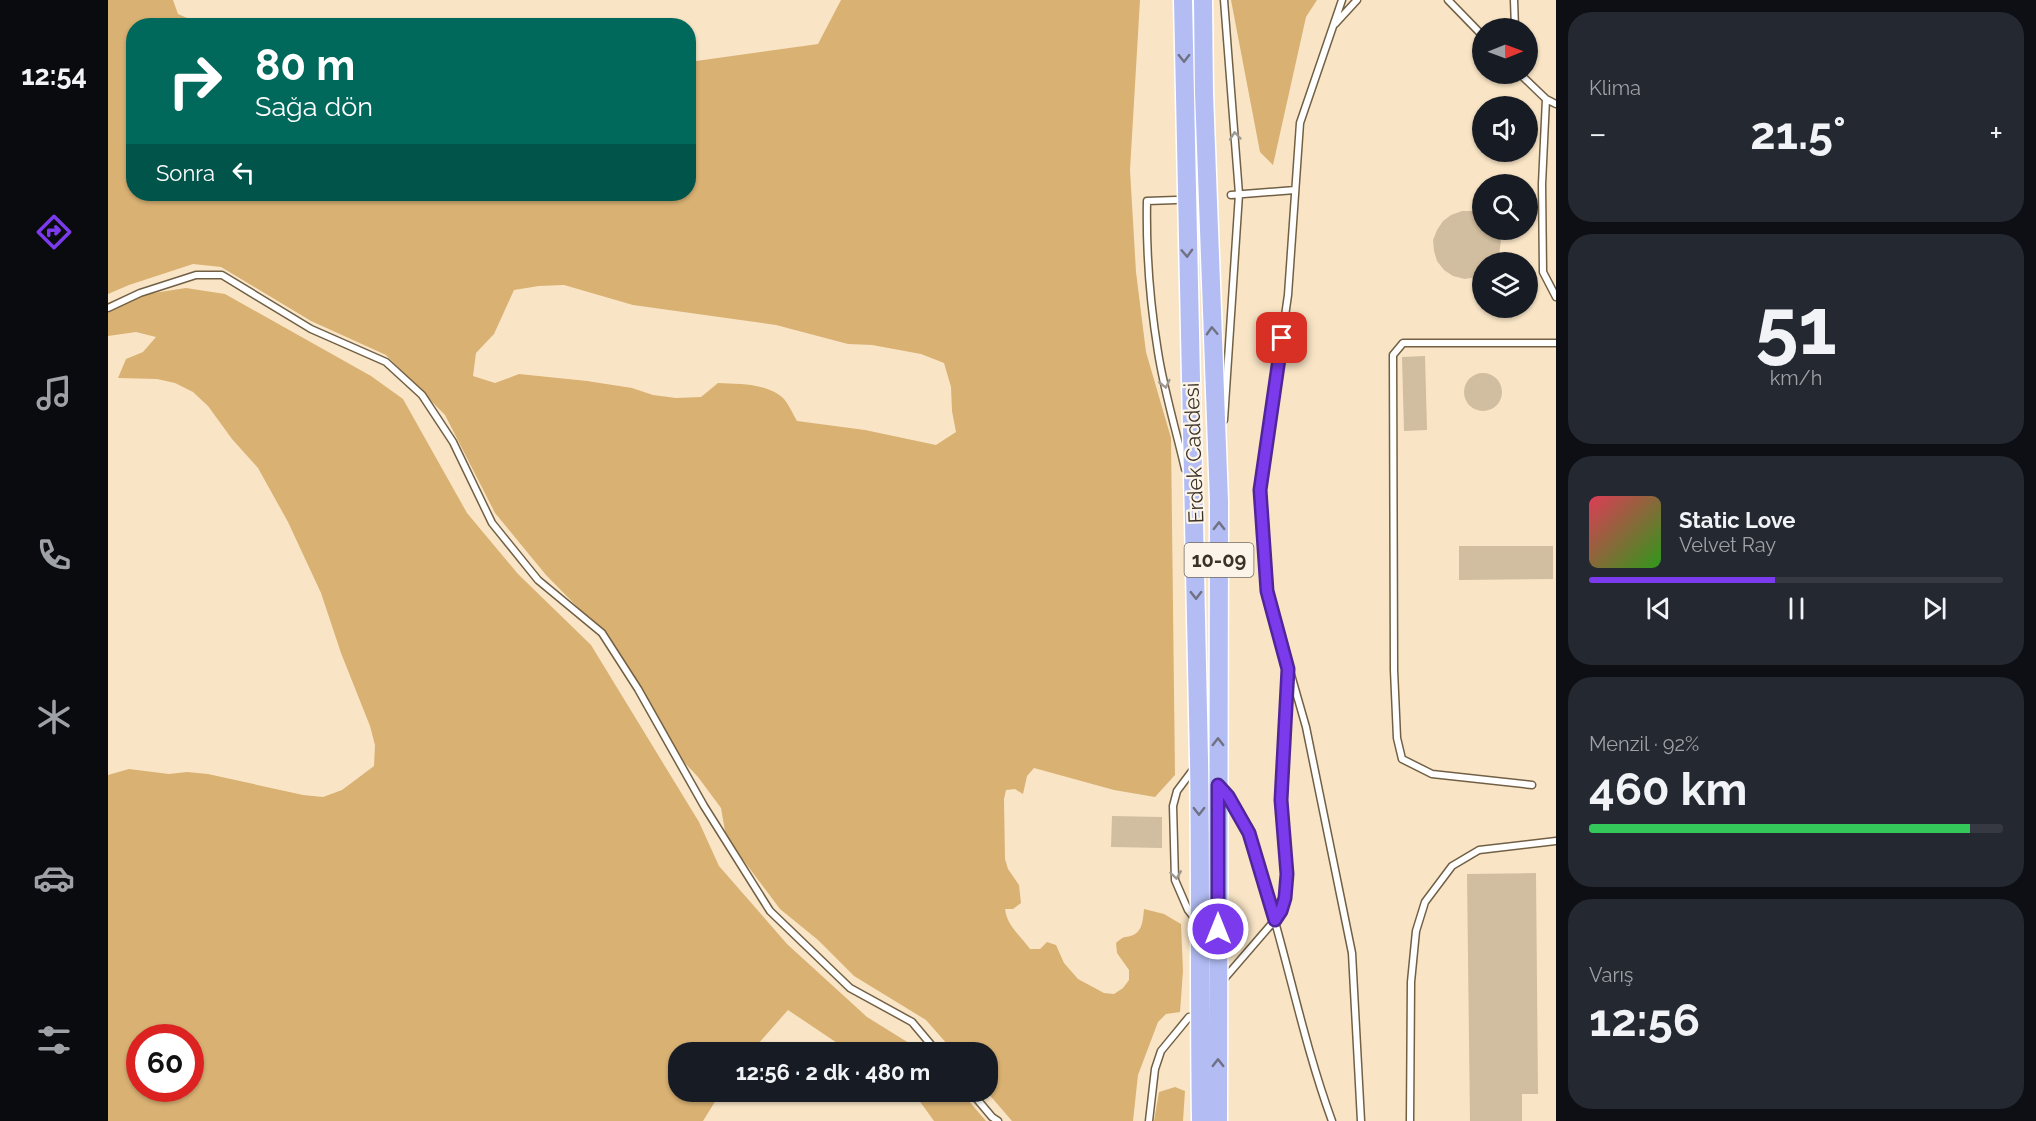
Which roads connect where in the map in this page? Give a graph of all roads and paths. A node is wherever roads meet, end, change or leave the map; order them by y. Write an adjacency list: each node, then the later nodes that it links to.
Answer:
1 (1183, 0): 22 (main road, Erdek Caddesi / 10-09, one-way to 22)
2 (1203, 0): 21 (main road, Erdek Caddesi / 10-09, one-way to 2)
3 (1224, 0): 15 (lane, one-way to 3)
4 (1342, 0): 10 (lane)
5 (1357, 0): 10 (lane)
6 (1448, 0): 9 (lane)
7 (1514, 0): 8 (lane)
8 (1515, 18)
9 (1472, 25)
10 (1332, 27): 14 (lane)
11 (1530, 84): 12 (lane)
12 (1546, 99): 13 (lane); 18 (lane)
13 (1556, 104)
14 (1295, 190): 15 (lane); 23 (lane)
15 (1239, 194): 16 (lane); 21 (lane)
16 (1231, 195)
17 (1176, 200): 22 (lane, one-way to 22)
18 (1556, 297)
19 (108, 308): 32 (lane)
20 (1556, 343): 26 (lane)
21 (1219, 501): 25 (main road, Erdek Caddesi / 10-09, one-way to 21)
22 (1194, 507): 24 (main road, Erdek Caddesi / 10-09, one-way to 24)
23 (1288, 669): 28 (lane); 39 (lane)
24 (1202, 766): 29 (main road, Erdek Caddesi / 10-09, one-way to 29); 29 (lane, one-way to 29)
25 (1215, 782): 28 (lane); 37 (main road, Erdek Caddesi / 10-09, one-way to 25)
26 (1532, 785)
27 (1556, 841): 40 (lane)
28 (1275, 920): 30 (lane); 38 (lane)
29 (1199, 925): 36 (main road, Erdek Caddesi / 10-09)
30 (1224, 979)
31 (1189, 1017): 35 (lane)
32 (929, 1042)
33 (979, 1102): 34 (lane)
34 (998, 1121)
35 (1149, 1121)
36 (1202, 1121)
37 (1218, 1121)
38 (1332, 1121)
39 (1361, 1121)
40 (1410, 1121)

